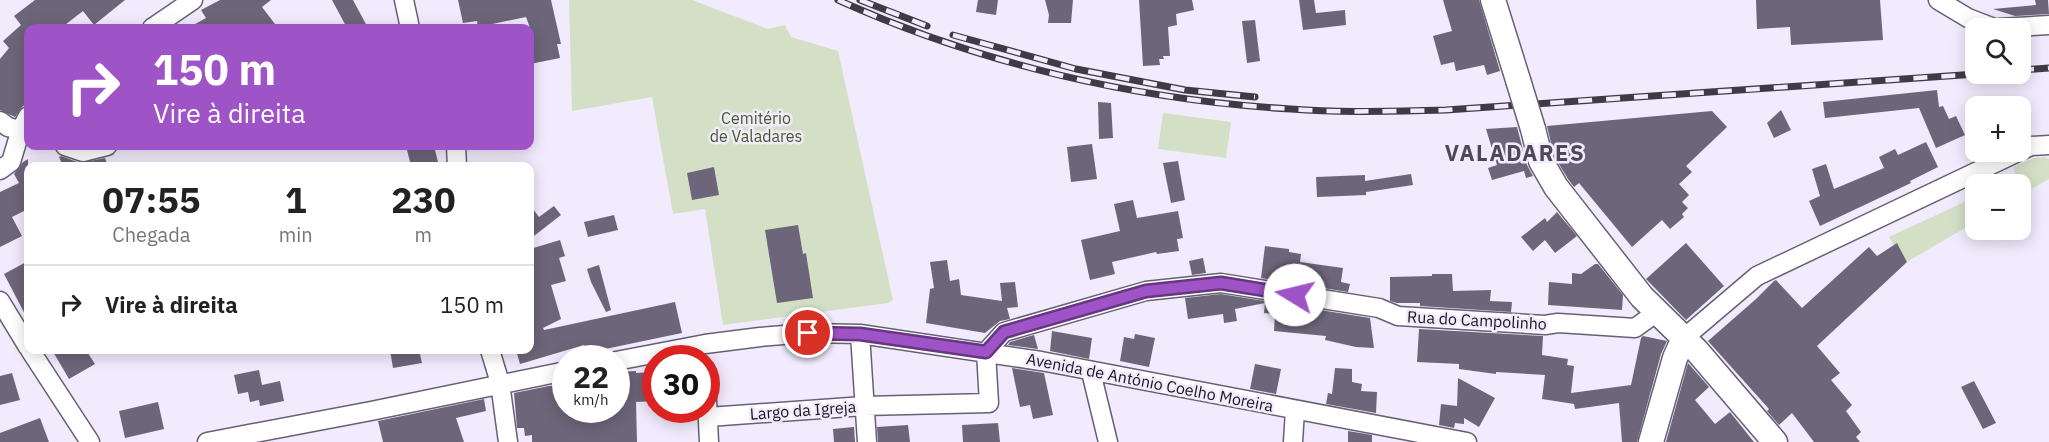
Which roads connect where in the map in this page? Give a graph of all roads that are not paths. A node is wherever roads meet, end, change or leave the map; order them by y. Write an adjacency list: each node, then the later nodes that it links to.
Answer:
1 (193, 0): 6 (street)
2 (404, 0): 7 (street)
3 (1493, 0): 18 (main road, bridge)
4 (1938, 0): 5 (street)
5 (1968, 18)
6 (158, 24)
7 (409, 24)
8 (2049, 25): 9 (street)
9 (2031, 26)
10 (0, 121): 11 (street)
11 (24, 126)
12 (24, 131): 16 (street)
13 (2049, 145): 14 (street)
14 (2031, 146)
15 (1996, 162): 20 (street)
16 (0, 170)
17 (0, 302): 21 (street)
18 (1657, 312): 20 (main road); 23 (street, Rua do Campolinho)
19 (860, 334): 22 (street, Avenida de António Coelho Moreira); 23 (street, Avenida de António Coelho Moreira); 29 (street, Largo da Igreja)
20 (1684, 338): 41 (main road); 42 (main road)
21 (24, 340)
22 (720, 347)
23 (986, 352): 26 (street, Avenida de António Coelho Moreira); 29 (street)
24 (33, 354): 33 (street)
25 (491, 354): 28 (street)
26 (1091, 372): 30 (street, Avenida de António Coelho Moreira); 38 (street)
27 (552, 374): 28 (street)
28 (500, 383): 34 (street); 35 (street)
29 (864, 406): 31 (street, Largo da Igreja); 37 (street)
30 (1295, 410): 39 (street); 40 (street, Avenida de António Coelho Moreira)
31 (720, 416)
32 (708, 423): 36 (street)
33 (90, 442)
34 (207, 442)
35 (508, 442)
36 (709, 442)
37 (867, 442)
38 (1108, 442)
39 (1293, 442)
40 (1467, 442)
41 (1651, 442)
42 (1775, 442)

